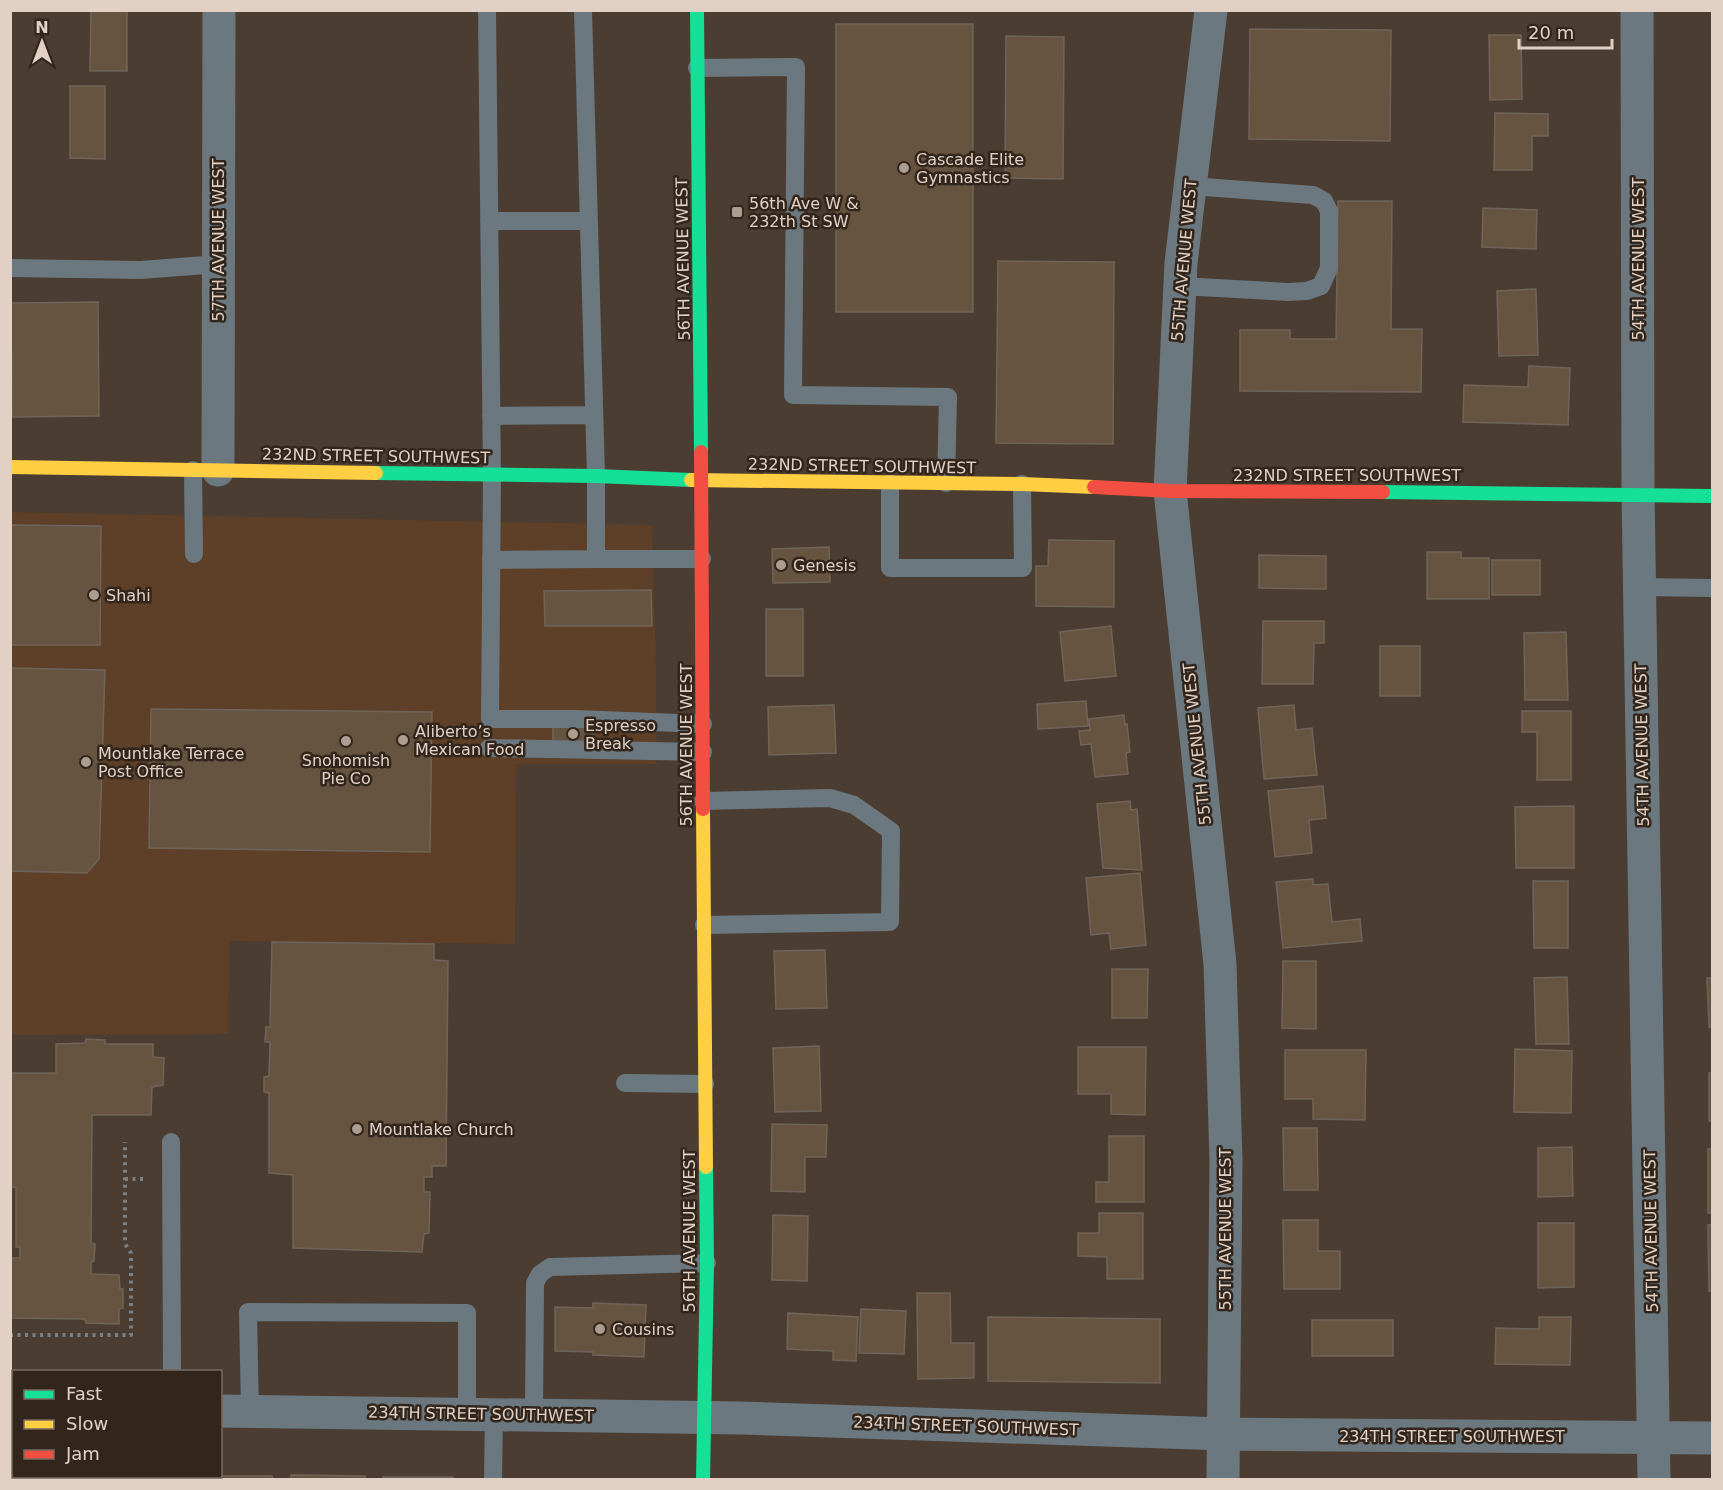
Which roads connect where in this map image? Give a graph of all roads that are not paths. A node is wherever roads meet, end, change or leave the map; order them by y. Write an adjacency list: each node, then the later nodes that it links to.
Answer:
1 (219, 10): 11 (street, 57TH AVENUE WEST)
2 (487, 10): 9 (lane)
3 (583, 10): 10 (lane)
4 (697, 10): 7 (street, 56TH AVENUE WEST)
5 (1211, 10): 8 (street, 55TH AVENUE WEST)
6 (1637, 10): 25 (street, 54TH AVENUE WEST)
7 (697, 68): 20 (street, 56TH AVENUE WEST); 22 (lane)
8 (1190, 186): 13 (street, 55TH AVENUE WEST); 13 (lane)
9 (489, 221): 10 (lane); 15 (lane)
10 (588, 221): 14 (lane)
11 (218, 264): 12 (lane); 17 (street, 57TH AVENUE WEST)
12 (10, 268)
13 (1180, 286): 24 (street, 55TH AVENUE WEST)
14 (593, 415): 15 (lane); 19 (lane)
15 (491, 416): 18 (lane)
16 (10, 467): 17 (street, 232ND STREET SOUTHWEST)
17 (205, 470): 18 (street, 232ND STREET SOUTHWEST); 27 (lane)
18 (492, 475): 19 (street, 232ND STREET SOUTHWEST); 30 (lane)
19 (596, 476): 20 (street, 232ND STREET SOUTHWEST); 28 (lane)
20 (701, 480): 21 (street, 232ND STREET SOUTHWEST); 29 (street, 56TH AVENUE WEST)
21 (890, 483): 22 (street, 232ND STREET SOUTHWEST); 23 (lane)
22 (946, 483): 23 (street, 232ND STREET SOUTHWEST)
23 (1022, 484): 24 (street, 232ND STREET SOUTHWEST)
24 (1170, 490): 25 (street, 232ND STREET SOUTHWEST); 47 (street, 55TH AVENUE WEST)
25 (1638, 494): 26 (street, 232ND STREET SOUTHWEST); 31 (street, 54TH AVENUE WEST)
26 (1713, 496)
27 (194, 554)
28 (596, 559): 29 (lane); 30 (lane)
29 (702, 559): 33 (street, 56TH AVENUE WEST)
30 (491, 560): 33 (lane)
31 (1640, 587): 32 (lane); 48 (street, 54TH AVENUE WEST)
32 (1713, 588)
33 (703, 724): 35 (street, 56TH AVENUE WEST)
34 (489, 748): 35 (lane)
35 (703, 752): 36 (street, 56TH AVENUE WEST)
36 (703, 801): 37 (street, 56TH AVENUE WEST); 37 (lane)
37 (704, 925): 39 (street, 56TH AVENUE WEST)
38 (625, 1083): 39 (lane)
39 (705, 1084): 41 (street, 56TH AVENUE WEST)
40 (171, 1142): 42 (lane)
41 (706, 1263): 45 (lane); 46 (street, 56TH AVENUE WEST)
42 (172, 1370)
43 (235, 1411): 44 (street, 234TH STREET SOUTHWEST); 44 (lane)
44 (480, 1414): 45 (street, 234TH STREET SOUTHWEST); 50 (lane)
45 (534, 1415): 46 (street, 234TH STREET SOUTHWEST)
46 (703, 1417): 47 (street, 234TH STREET SOUTHWEST); 51 (street, 56TH AVENUE WEST)
47 (1224, 1434): 48 (street, 234TH STREET SOUTHWEST); 52 (street, 55TH AVENUE WEST)
48 (1654, 1437): 49 (street, 234TH STREET SOUTHWEST); 53 (street, 54TH AVENUE WEST)
49 (1713, 1438)
50 (494, 1479)
51 (703, 1479)
52 (1223, 1479)
53 (1654, 1479)

